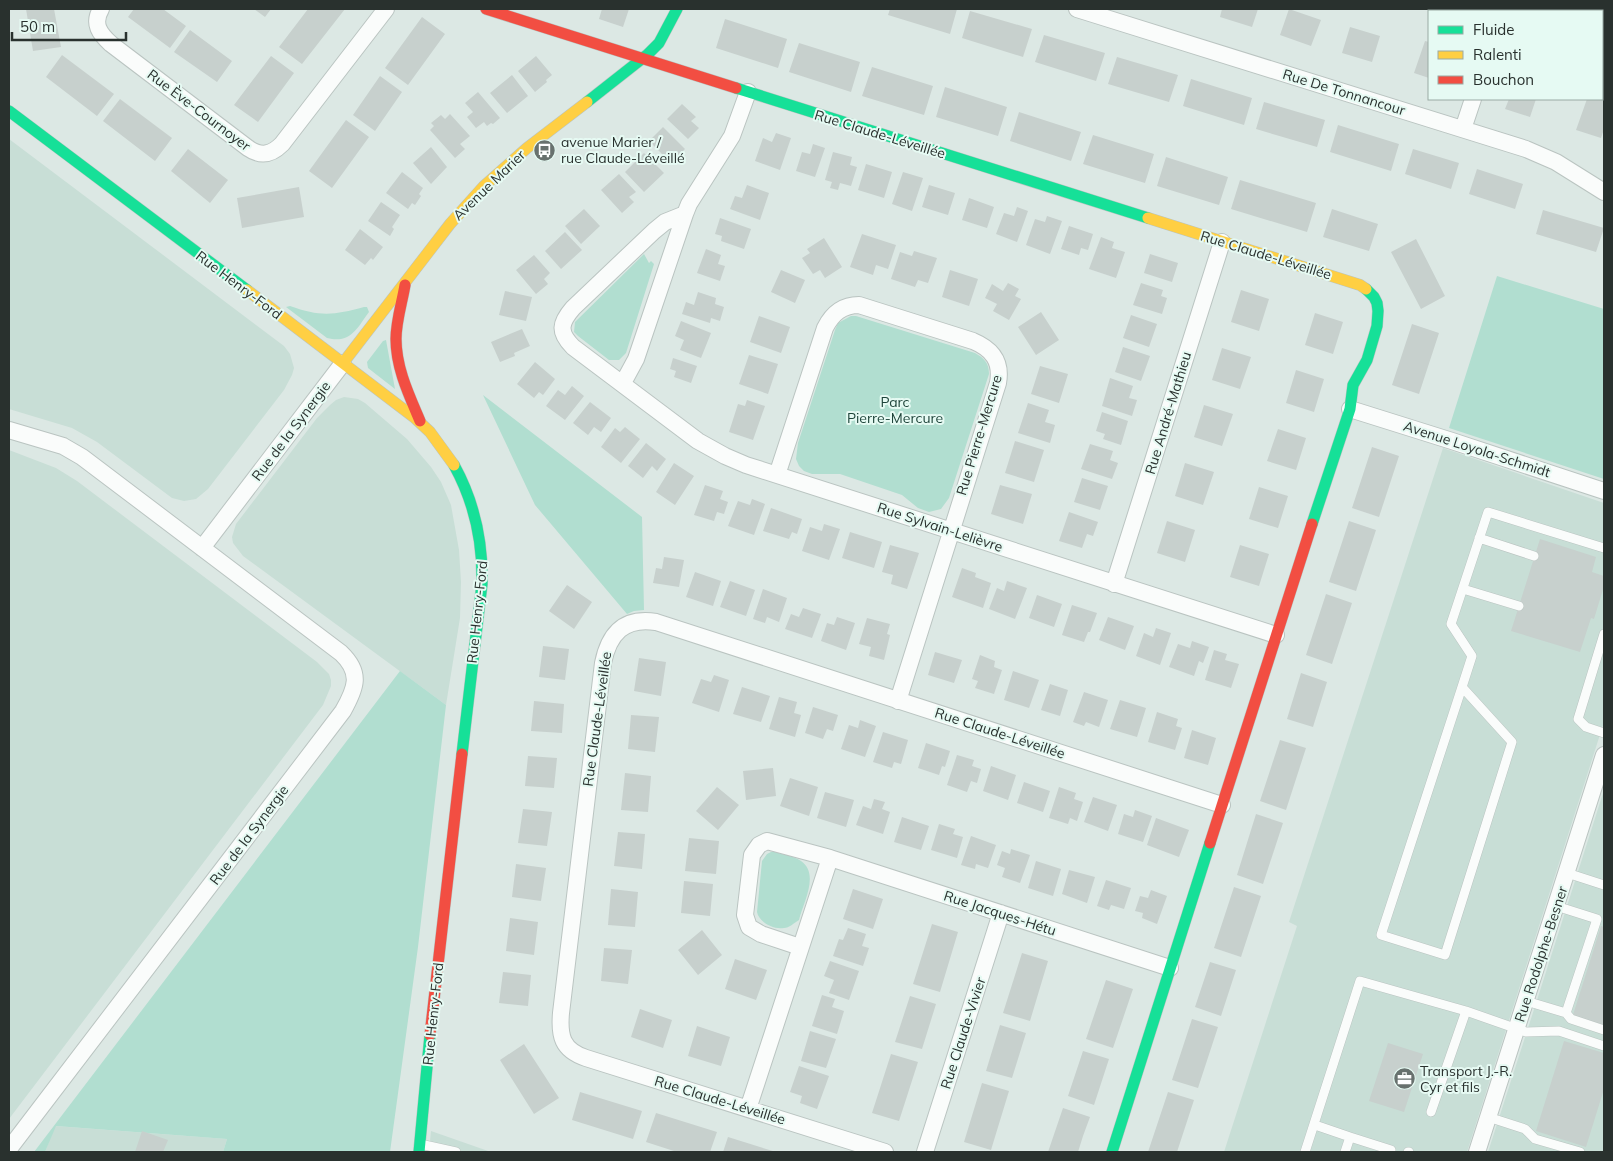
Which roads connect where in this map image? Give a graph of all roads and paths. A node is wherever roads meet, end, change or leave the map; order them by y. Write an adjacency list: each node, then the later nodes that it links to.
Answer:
1 (101, 9): 2 (street, Rue Ève-Cournoyer)
2 (386, 9)
3 (486, 9): 6 (street)
4 (677, 9): 6 (street, Avenue Marier)
5 (1078, 9): 10 (street, Rue De Tonnancour)
6 (643, 59): 7 (street, Rue Claude-Léveillée); 14 (street, Avenue Marier)
7 (748, 92): 12 (street); 13 (street, Rue Claude-Léveillée)
8 (1473, 100): 10 (street)
9 (9, 111): 15 (street, Rue Henry-Ford)
10 (1463, 129): 11 (street, Rue De Tonnancour)
11 (1604, 192)
12 (684, 214): 16 (street); 16 (street, Rue Sylvain-Lelièvre)
13 (1222, 242): 17 (street, Rue Claude-Léveillée); 27 (street, Rue André-Mathieu)
14 (406, 281): 15 (street, Avenue Marier); 18 (street)
15 (343, 363): 18 (street, Rue Henry-Ford); 24 (street, Rue de la Synergie)
16 (622, 383): 20 (street, Rue Sylvain-Lelièvre)
17 (1350, 409): 21 (street, Avenue Loyola-Schmidt); 31 (street, Rue Claude-Léveillée)
18 (420, 422): 57 (street, Rue Henry-Ford)
19 (9, 430): 24 (street, Rue de la Synergie)
20 (776, 475): 22 (street, Rue Sylvain-Lelièvre); 22 (street, Rue Pierre-Mercure)
21 (1604, 491)
22 (951, 531): 27 (street, Rue Sylvain-Lelièvre); 33 (street, Rue Pierre-Mercure)
23 (1479, 538): 25 (lane); 26 (lane); 28 (lane)
24 (202, 548): 58 (street, Rue de la Synergie)
25 (1604, 548)
26 (1534, 556)
27 (1114, 584): 31 (street, Rue Sylvain-Lelièvre)
28 (1463, 589): 29 (lane); 32 (lane)
29 (1519, 606)
30 (1604, 634): 34 (lane)
31 (1276, 635): 37 (street, Rue Claude-Léveillée)
32 (1462, 687): 32 (lane)
33 (898, 700): 37 (street, Rue Claude-Léveillée); 52 (street, Rue Claude-Léveillée)
34 (1604, 733)
35 (1604, 755): 36 (street, Rue Rodolphe-Besner)
36 (1599, 787): 39 (street, Rue Rodolphe-Besner)
37 (1222, 805): 45 (street, Rue Claude-Léveillée)
38 (830, 858): 42 (street, Rue Jacques-Hétu); 44 (street); 44 (street, Rue Jacques-Hétu)
39 (1566, 873): 40 (lane); 41 (street, Rue Rodolphe-Besner)
40 (1604, 885)
41 (1556, 906): 43 (lane); 46 (street, Rue Rodolphe-Besner)
42 (1001, 913): 45 (street, Rue Jacques-Hétu); 62 (street, Rue Claude-Vivier)
43 (1601, 920): 48 (lane)
44 (800, 947): 52 (street)
45 (1170, 968): 63 (street, Rue Claude-Léveillée)
46 (1526, 1001): 48 (lane); 49 (street, Rue Rodolphe-Besner)
47 (1466, 1011): 49 (lane); 53 (lane); 55 (lane)
48 (1566, 1013): 50 (lane)
49 (1517, 1028): 51 (lane); 54 (street, Rue Rodolphe-Besner)
50 (1604, 1030)
51 (1604, 1046)
52 (748, 1109): 61 (street, Rue Claude-Léveillée)
53 (1431, 1112)
54 (1488, 1117): 66 (street, Rue Rodolphe-Besner); 67 (lane)
55 (1315, 1125): 56 (lane); 64 (lane)
56 (1350, 1136): 59 (lane); 65 (lane)
57 (419, 1148): 60 (lane)
58 (9, 1150)
59 (1391, 1150)
60 (456, 1152)
61 (885, 1152)
62 (925, 1152)
63 (1112, 1152)
64 (1306, 1152)
65 (1345, 1152)
66 (1477, 1152)
67 (1580, 1152)

